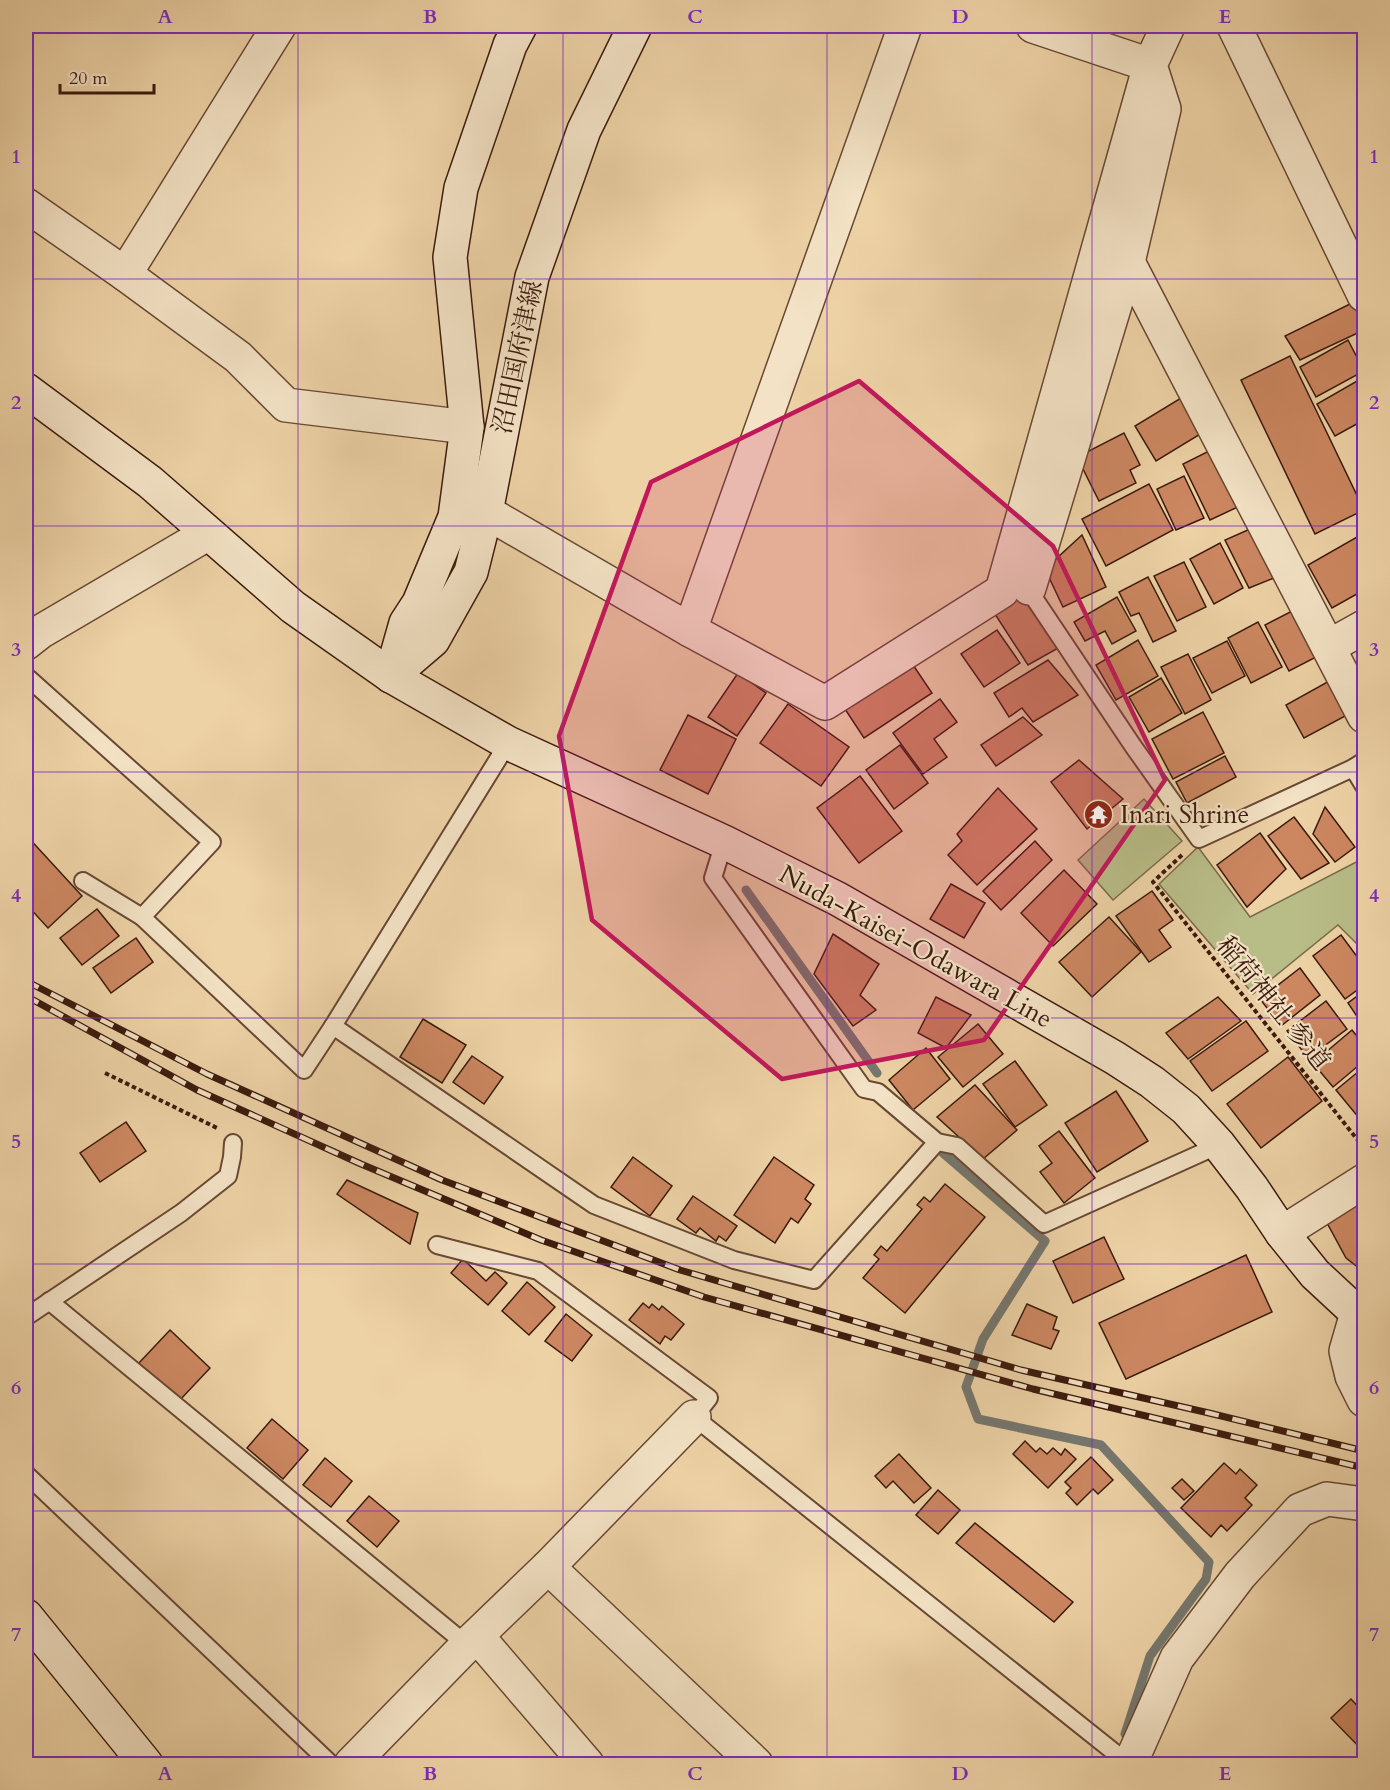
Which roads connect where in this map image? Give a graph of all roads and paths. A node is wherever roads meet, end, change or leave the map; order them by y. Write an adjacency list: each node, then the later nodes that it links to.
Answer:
1 (279, 26): 11 (street)
2 (520, 26): 14 (street, 沼田国府津線)
3 (635, 26): 15 (street, 沼田国府津線)
4 (905, 26): 20 (street)
5 (1033, 26): 8 (street)
6 (1168, 26): 8 (street)
7 (1234, 26): 12 (street)
8 (1150, 65): 10 (street); 17 (street)
9 (26, 205): 11 (street)
10 (1128, 262): 17 (street); 21 (street)
11 (125, 274): 14 (street)
12 (1365, 295)
13 (26, 390): 16 (street)
14 (467, 427): 23 (street, 沼田国府津線)
15 (486, 512): 20 (street); 23 (street, 沼田国府津線)
16 (207, 534): 19 (street); 23 (street)
17 (1019, 576): 20 (street); 28 (lane)
18 (1365, 627): 21 (street)
19 (30, 630)
20 (690, 630)
21 (1330, 646): 24 (street)
22 (26, 676): 31 (lane)
23 (391, 676): 25 (street, Nuda-Kaisei-Odawara Line)
24 (1365, 716)
25 (508, 743): 29 (street, Nuda-Kaisei-Odawara Line); 32 (lane)
26 (1359, 765): 27 (lane); 28 (lane)
27 (1365, 786)
28 (1199, 839): 37 (path, 稲荷神社 参道)
29 (724, 842): 34 (lane); 36 (street, Nuda-Kaisei-Odawara Line)
30 (83, 881): 31 (lane)
31 (142, 917): 32 (lane)
32 (333, 1026): 34 (lane)
33 (105, 1073): 35 (path)
34 (937, 1142): 36 (lane)
35 (233, 1143): 41 (lane)
36 (1219, 1145): 39 (street, Nuda-Kaisei-Odawara Line)
37 (1365, 1148)
38 (1365, 1181): 39 (street)
39 (1282, 1233): 42 (street, Nuda-Kaisei-Odawara Line)
40 (437, 1245): 45 (lane)
41 (49, 1301): 43 (lane); 50 (lane)
42 (1361, 1315): 44 (street)
43 (26, 1317)
44 (1365, 1400)
45 (694, 1416): 48 (street); 56 (lane)
46 (26, 1474): 52 (lane)
47 (1365, 1504): 56 (street)
48 (548, 1567): 50 (street); 55 (street)
49 (26, 1616): 51 (street)
50 (472, 1641): 53 (street); 54 (street)
51 (146, 1764)
52 (331, 1764)
53 (351, 1764)
54 (587, 1764)
55 (756, 1764)
56 (1130, 1764)

